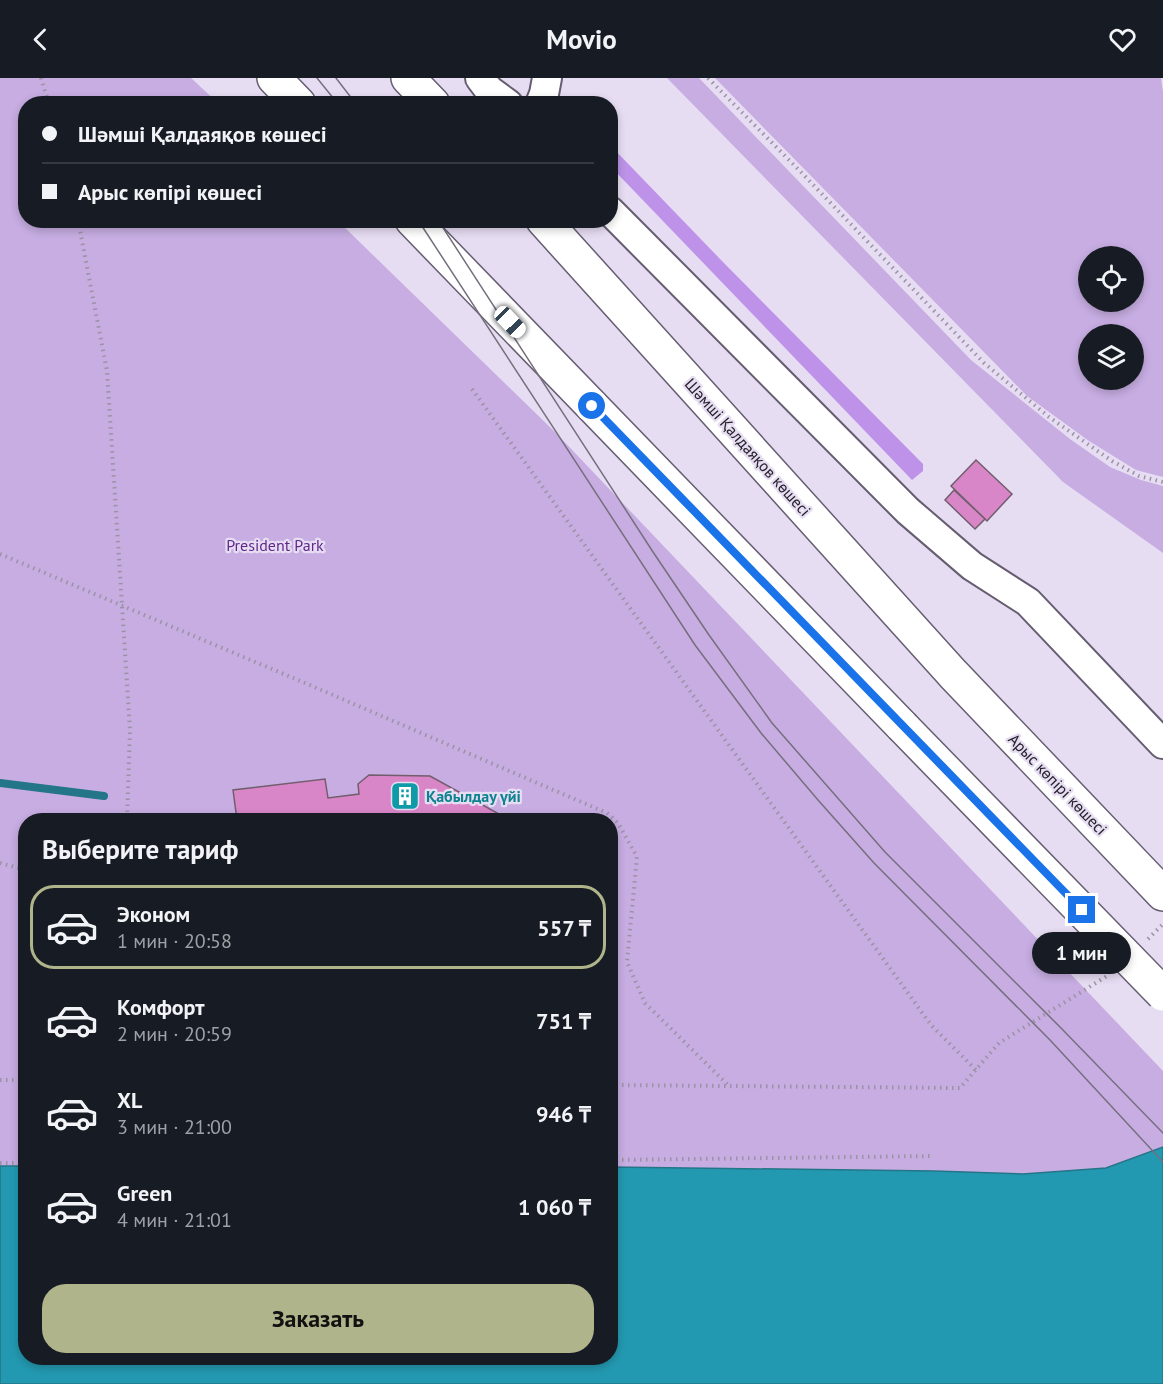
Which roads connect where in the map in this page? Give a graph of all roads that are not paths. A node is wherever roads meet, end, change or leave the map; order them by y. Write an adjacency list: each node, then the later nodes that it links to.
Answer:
1 (274, 78): 5 (main road)
2 (408, 78): 6 (main road)
3 (480, 78): 7 (lane)
4 (547, 78): 8 (lane)
5 (291, 96)
6 (425, 96)
7 (497, 96)
8 (543, 96)
9 (618, 220): 13 (lane)
10 (420, 228): 15 (main road, bridge)
11 (550, 228): 12 (main road, Шәмші Қалдаяқов көшесі)
12 (953, 674): 14 (main road, Арыс көпірі көшесі)
13 (1163, 744)
14 (1163, 894)
15 (1163, 994)

